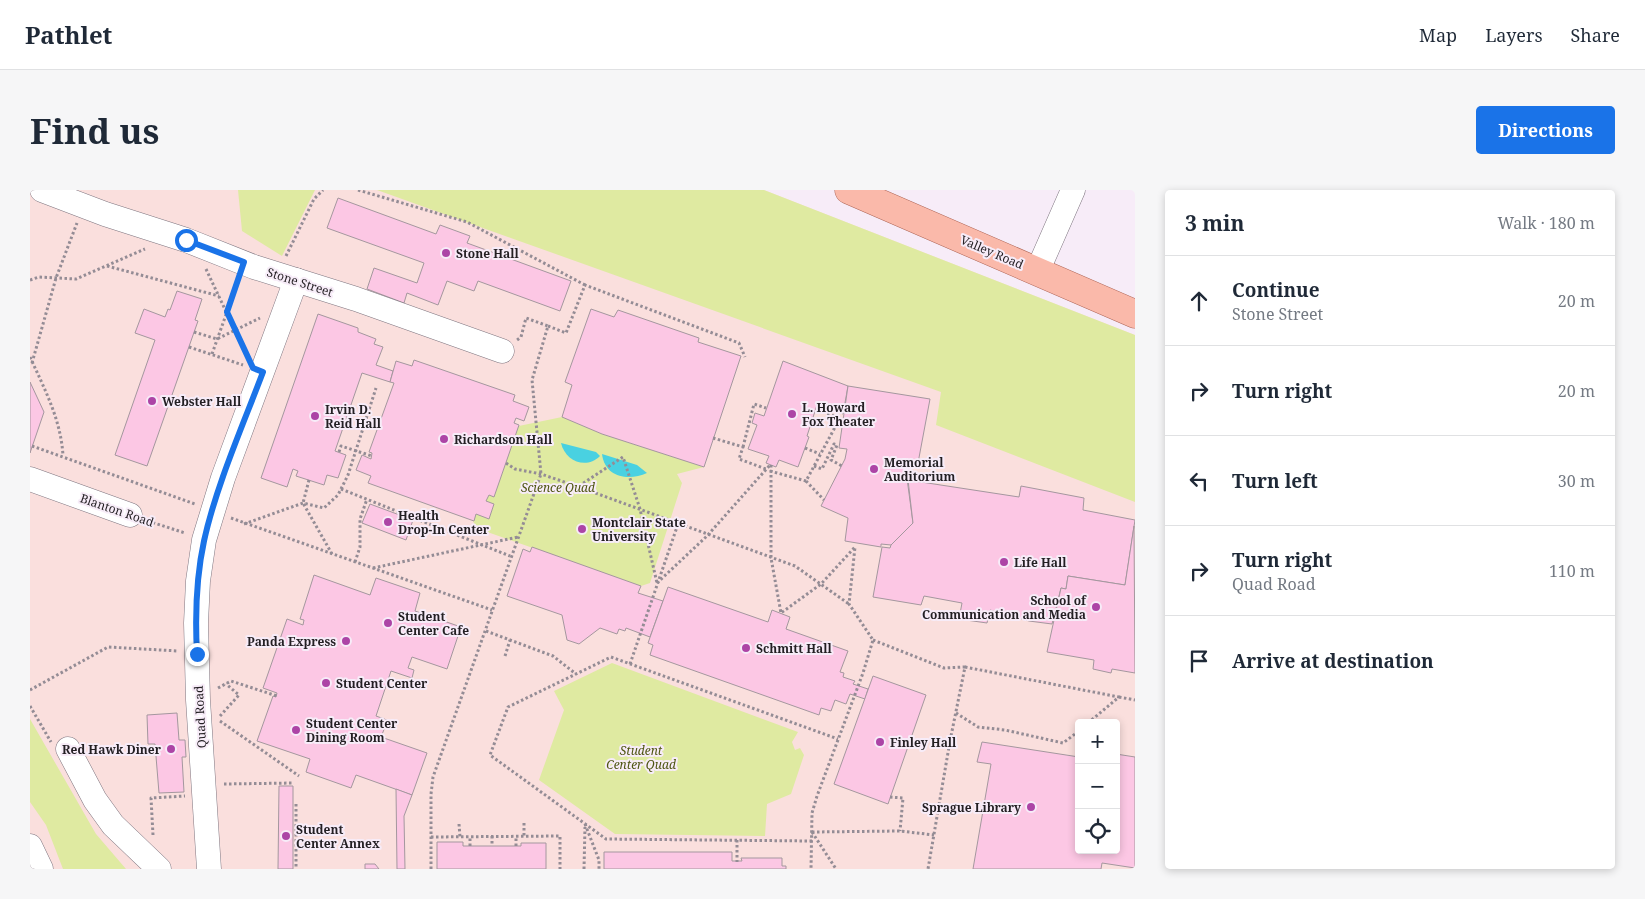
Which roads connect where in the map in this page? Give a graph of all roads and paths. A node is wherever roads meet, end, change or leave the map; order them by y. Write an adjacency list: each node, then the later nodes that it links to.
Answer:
1 (42, 190): 6 (street, Stone Street)
2 (323, 190): 11 (path)
3 (358, 190): 15 (path)
4 (849, 190): 12 (main road, Valley Road)
5 (1073, 190): 12 (street)
6 (82, 204): 7 (street, Stone Street); 13 (path)
7 (156, 230): 8 (street, Stone Street); 9 (path)
8 (244, 262): 11 (street, Stone Street); 18 (path)
9 (107, 266): 13 (path); 16 (path)
10 (204, 266): 16 (path)
11 (290, 271): 17 (street, Quad Road); 25 (street, Stone Street)
12 (1037, 272): 19 (main road, Valley Road)
13 (56, 278): 14 (path); 29 (path)
14 (30, 280)
15 (585, 285): 20 (path); 28 (path)
16 (219, 296): 18 (path)
17 (288, 304): 21 (path); 30 (street, Quad Road)
18 (227, 312): 21 (path); 23 (path)
19 (1135, 314)
20 (548, 326)
21 (235, 330): 23 (path); 30 (path)
22 (194, 332): 23 (path)
23 (217, 339): 26 (path)
24 (189, 347): 26 (path)
25 (502, 351)
26 (212, 354): 30 (path)
27 (30, 357): 29 (path)
28 (745, 357)
29 (32, 362): 41 (path)
30 (258, 370): 57 (street, Quad Road)
31 (376, 388): 38 (path)
32 (766, 408): 36 (path)
33 (816, 409): 40 (path)
34 (713, 438): 36 (path)
35 (32, 446): 41 (path)
36 (743, 447): 46 (path)
37 (805, 448): 40 (path)
38 (356, 451): 39 (path); 42 (path); 52 (path)
39 (340, 452)
40 (820, 454): 44 (path)
41 (63, 456): 57 (path)
42 (372, 456)
43 (506, 463): 47 (path)
44 (814, 466): 45 (path); 50 (path)
45 (842, 466)
46 (768, 470): 50 (path); 61 (path); 69 (path)
47 (541, 474): 51 (path); 62 (path)
48 (30, 479): 58 (street, Blanton Road)
49 (309, 480): 55 (path)
50 (806, 481): 54 (path)
51 (579, 487): 56 (path); 56 (path)
52 (341, 489): 53 (path); 55 (path)
53 (367, 499): 64 (path); 70 (path)
54 (824, 500)
55 (303, 503): 59 (path); 67 (path)
56 (640, 509): 60 (path); 72 (path)
57 (213, 511): 59 (path); 63 (street, Quad Road)
58 (130, 514): 63 (path, Blanton Road)
59 (243, 524): 67 (path)
60 (678, 524): 61 (path); 72 (path)
61 (707, 536): 69 (path); 72 (path)
62 (519, 537): 64 (path); 68 (path)
63 (204, 540): 98 (street, Quad Road)
64 (484, 544): 68 (path); 71 (path)
65 (859, 544): 66 (path)
66 (855, 547): 73 (path); 74 (path)
67 (332, 554): 70 (path)
68 (510, 556): 75 (path)
69 (770, 558): 73 (path); 73 (path)
70 (355, 562): 71 (path)
71 (372, 568): 75 (path)
72 (657, 583): 81 (path)
73 (821, 584): 74 (path)
74 (849, 604): 78 (path)
75 (492, 610): 76 (path)
76 (486, 631): 77 (path); 111 (path)
77 (510, 640): 80 (path); 83 (path)
78 (873, 640): 82 (path); 94 (path)
79 (186, 652): 85 (path)
80 (505, 656)
81 (630, 664): 83 (path); 94 (path)
82 (965, 667): 88 (path); 91 (path)
83 (576, 674): 103 (path)
84 (226, 684): 86 (path); 87 (path); 96 (path)
85 (30, 690)
86 (213, 691)
87 (277, 696)
88 (1119, 697): 89 (path); 92 (path)
89 (1135, 700)
90 (30, 706): 95 (path)
91 (956, 713): 93 (path); 106 (path)
92 (1093, 719)
93 (1075, 734)
94 (838, 739): 105 (path)
95 (68, 749): 122 (street)
96 (299, 776)
97 (293, 783): 98 (path)
98 (204, 785): 107 (path); 123 (street, Quad Road)
99 (890, 797): 104 (path)
100 (296, 804): 124 (path)
101 (524, 822): 110 (path)
102 (459, 824): 112 (path)
103 (585, 824): 114 (path); 127 (path); 128 (path)
104 (900, 831): 105 (path); 106 (path)
105 (812, 832): 115 (path); 130 (path)
106 (934, 834): 131 (path)
107 (153, 835)
108 (492, 836): 109 (path); 113 (path); 118 (path)
109 (516, 836): 110 (path); 119 (path)
110 (524, 836): 126 (path)
111 (431, 837): 112 (path); 125 (path)
112 (460, 837): 113 (path)
113 (470, 837): 117 (path)
114 (737, 840): 115 (path); 120 (path)
115 (812, 841): 129 (path)
116 (30, 846): 121 (street)
117 (470, 846)
118 (492, 846)
119 (516, 846)
120 (737, 862)
121 (41, 869)
122 (159, 869)
123 (209, 869)
124 (296, 869)
125 (431, 869)
126 (560, 869)
127 (584, 869)
128 (599, 869)
129 (811, 869)
130 (836, 869)
131 (928, 869)

